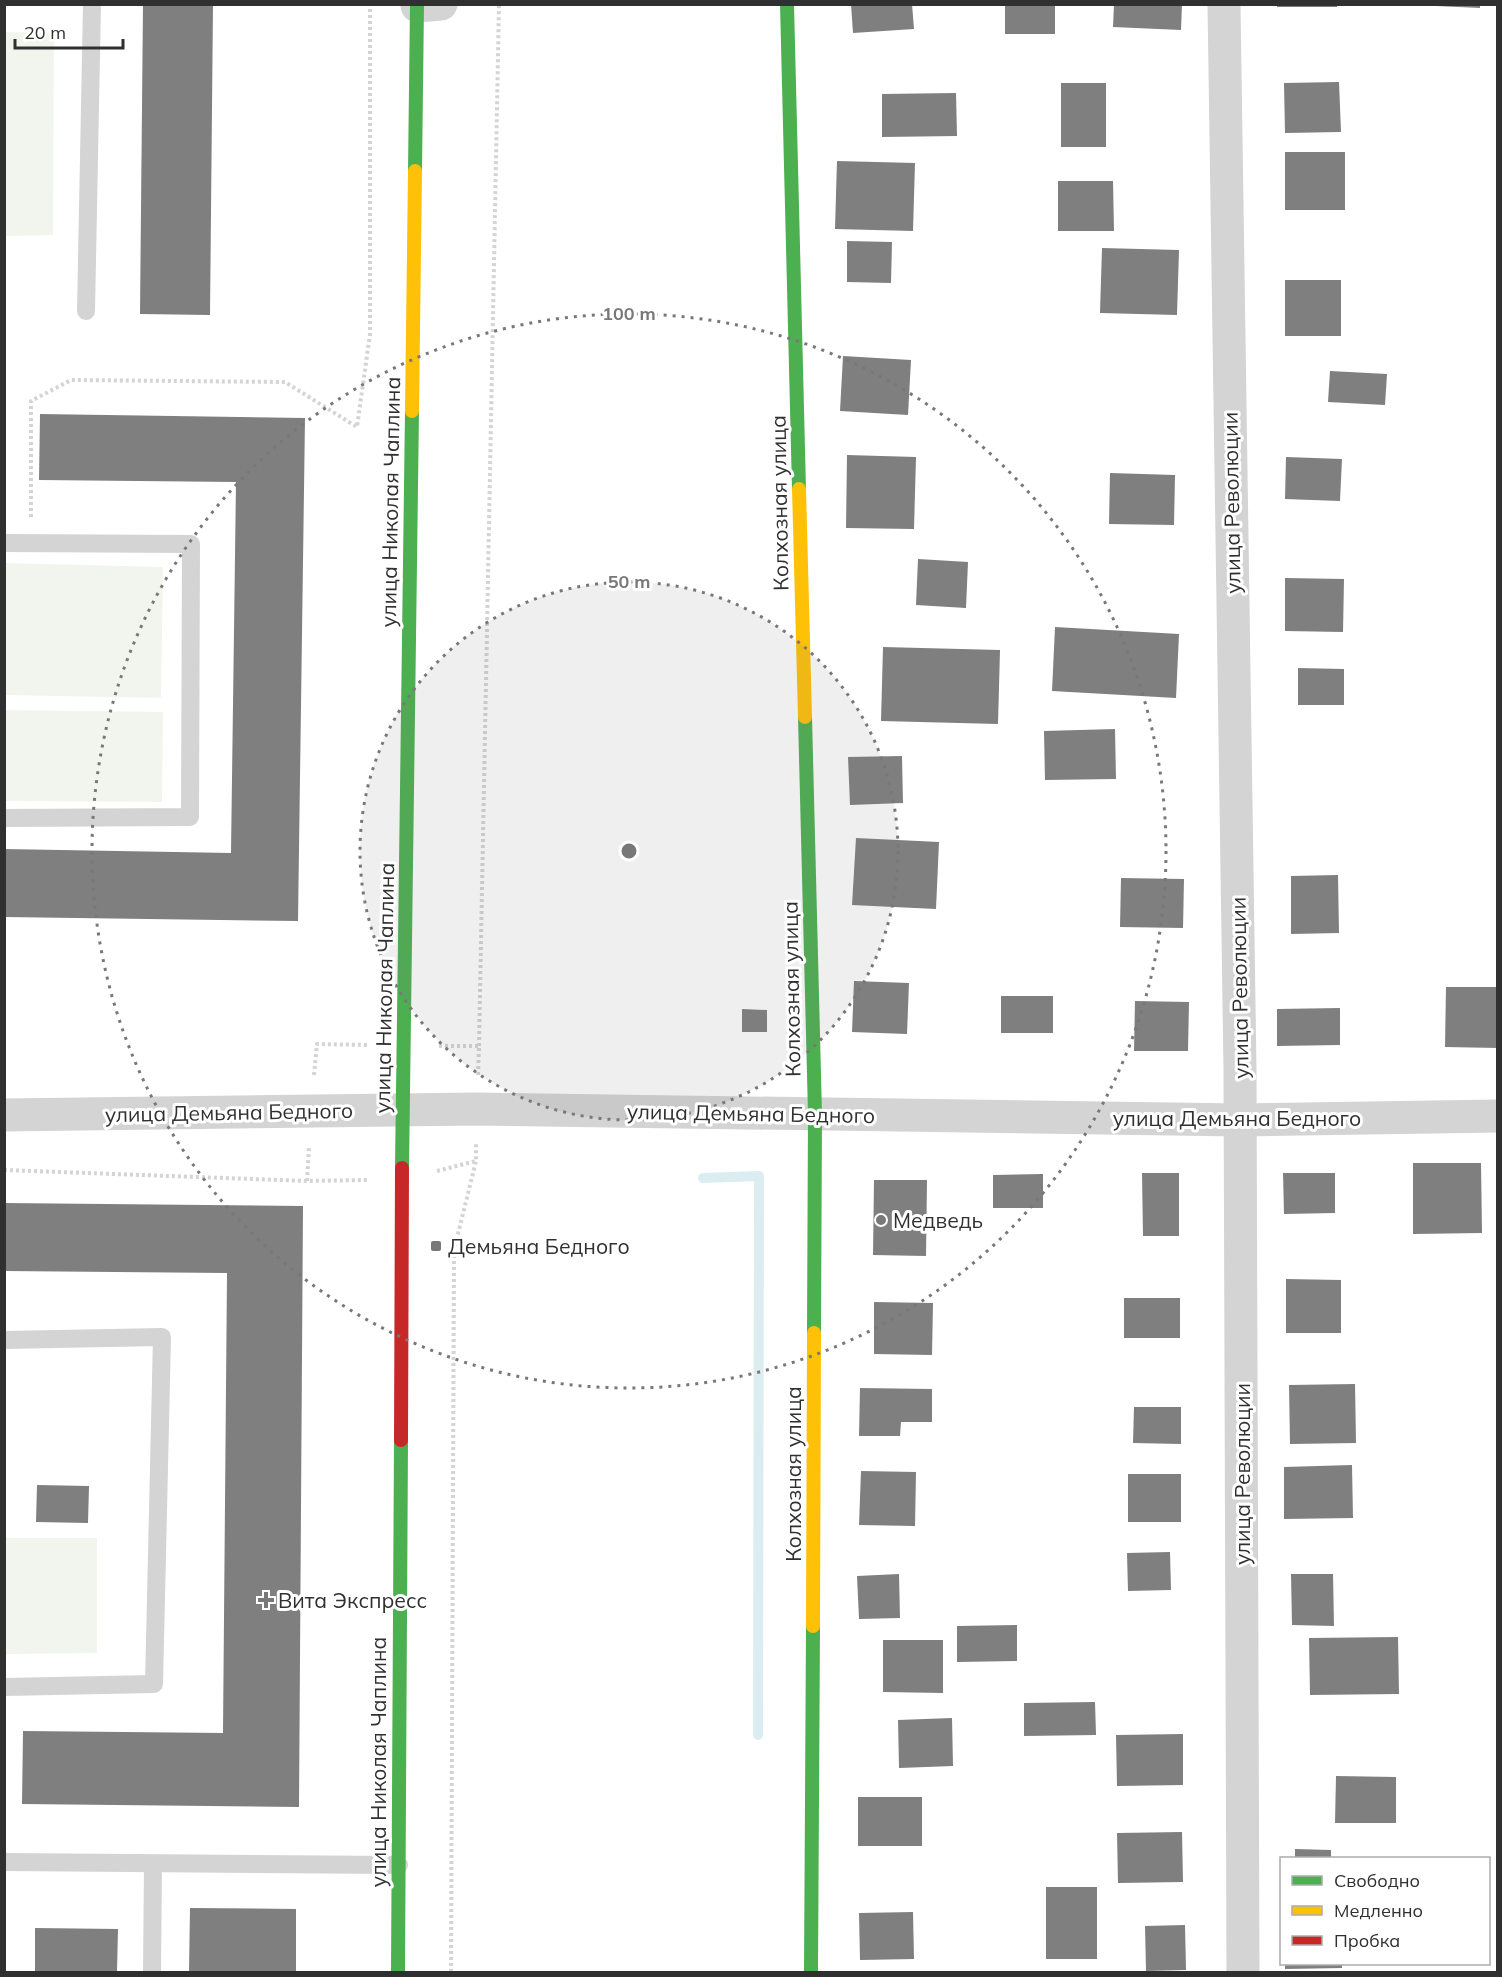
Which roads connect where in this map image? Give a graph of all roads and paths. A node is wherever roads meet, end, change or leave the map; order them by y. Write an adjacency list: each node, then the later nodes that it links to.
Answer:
1 (92, 4): 7 (lane)
2 (370, 4): 8 (path)
3 (499, 4): 11 (path)
4 (787, 4): 13 (street, Колхозная улица)
5 (1224, 4): 16 (street, улица Революции)
6 (425, 5): 12 (street, улица Николая Чаплина)
7 (86, 311)
8 (30, 542): 9 (lane); 10 (lane)
9 (4, 543)
10 (4, 818)
11 (479, 1046)
12 (403, 1110): 13 (street, улица Демьяна Бедного); 14 (street, улица Демьяна Бедного); 24 (street, улица Николая Чаплина)
13 (815, 1114): 16 (street, улица Демьяна Бедного); 28 (street, Колхозная улица)
14 (4, 1115)
15 (1497, 1116): 16 (street, улица Демьяна Бедного)
16 (1241, 1120): 29 (street, улица Революции)
17 (476, 1161): 27 (path)
18 (4, 1170): 19 (path)
19 (307, 1181)
20 (4, 1340): 21 (lane)
21 (4, 1687)
22 (4, 1862): 23 (lane)
23 (153, 1864): 24 (lane); 25 (lane)
24 (399, 1865): 26 (street, улица Николая Чаплина)
25 (152, 1972)
26 (398, 1972)
27 (451, 1972)
28 (812, 1972)
29 (1243, 1972)

